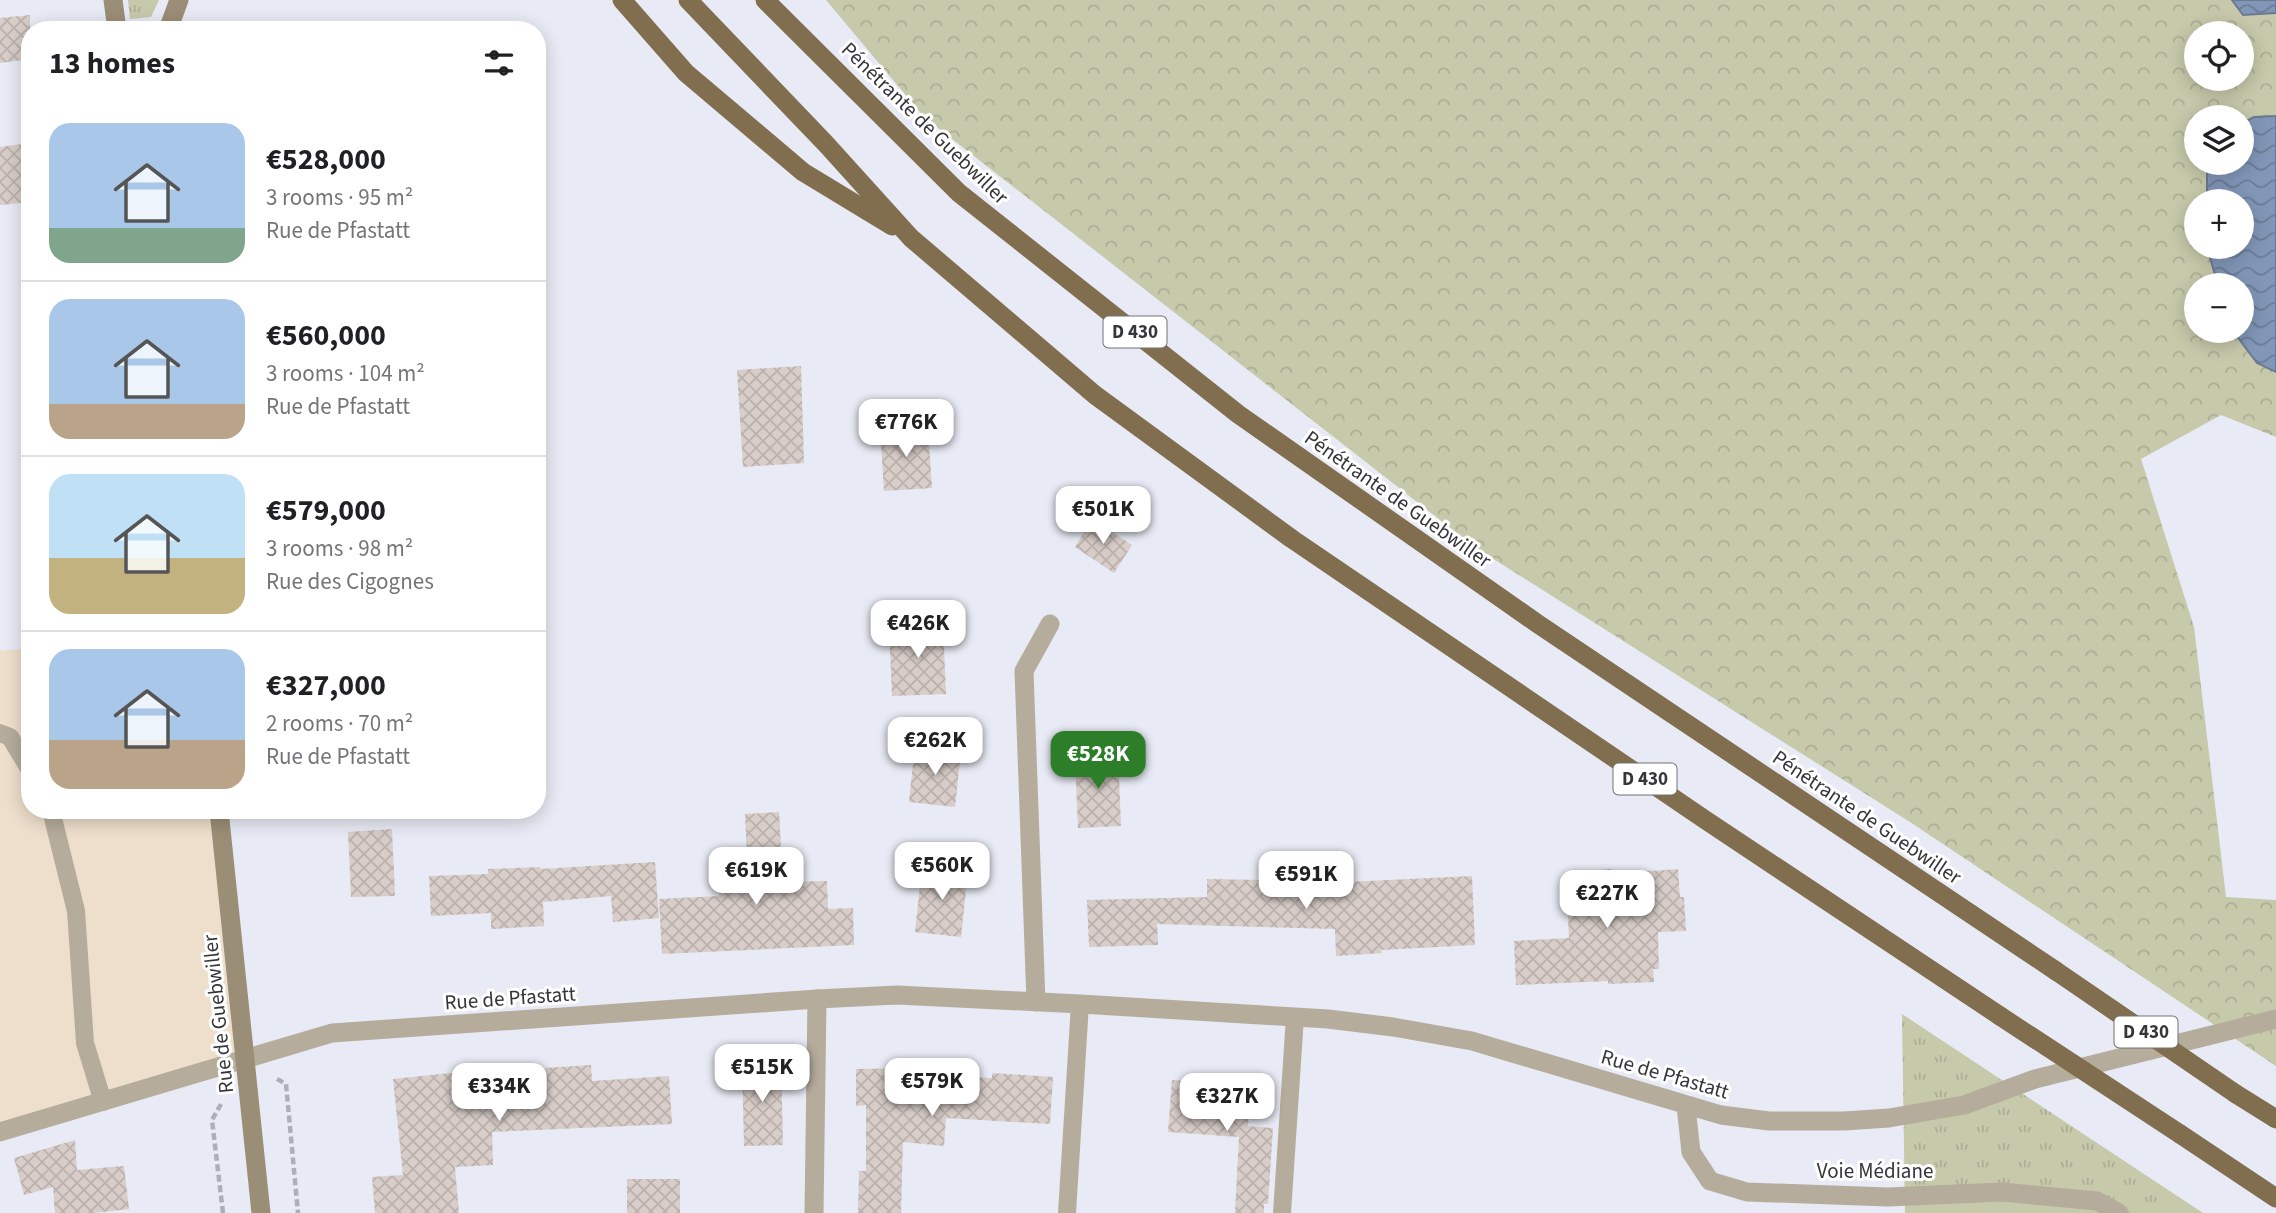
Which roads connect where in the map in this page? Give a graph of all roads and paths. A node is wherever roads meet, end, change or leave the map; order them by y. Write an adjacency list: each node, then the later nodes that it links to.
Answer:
1 (113, 0): 6 (main road)
2 (622, 0): 8 (highway)
3 (688, 0): 8 (highway, D 430)
4 (765, 0): 22 (highway, Pénétrante de Guebwiller / D 430, bridge)
5 (175, 3): 7 (main road)
6 (116, 21)
7 (170, 21)
8 (911, 238): 24 (highway, D 430, bridge)
9 (1050, 624): 15 (street)
10 (0, 733): 11 (lane)
11 (21, 754)
12 (53, 819): 20 (lane)
13 (220, 819): 19 (main road, Rue de Guebwiller)
14 (817, 999): 15 (street, Rue de Pfastatt); 19 (street, Rue de Pfastatt); 27 (street)
15 (1037, 1002): 16 (street, Rue de Pfastatt)
16 (1080, 1004): 17 (street, Rue de Pfastatt); 28 (lane)
17 (1295, 1017): 21 (street, Rue de Pfastatt); 29 (lane)
18 (2276, 1020): 21 (street, Rue de Pfastatt)
19 (246, 1059): 20 (street, Rue de Pfastatt); 25 (main road, Rue de Guebwiller); 26 (path)
20 (103, 1102): 23 (street, Rue de Pfastatt)
21 (1686, 1106): 30 (street, Voie Médiane)
22 (2276, 1119)
23 (0, 1132)
24 (2276, 1198)
25 (261, 1213)
26 (298, 1213)
27 (814, 1213)
28 (1067, 1213)
29 (1282, 1213)
30 (2119, 1213)

